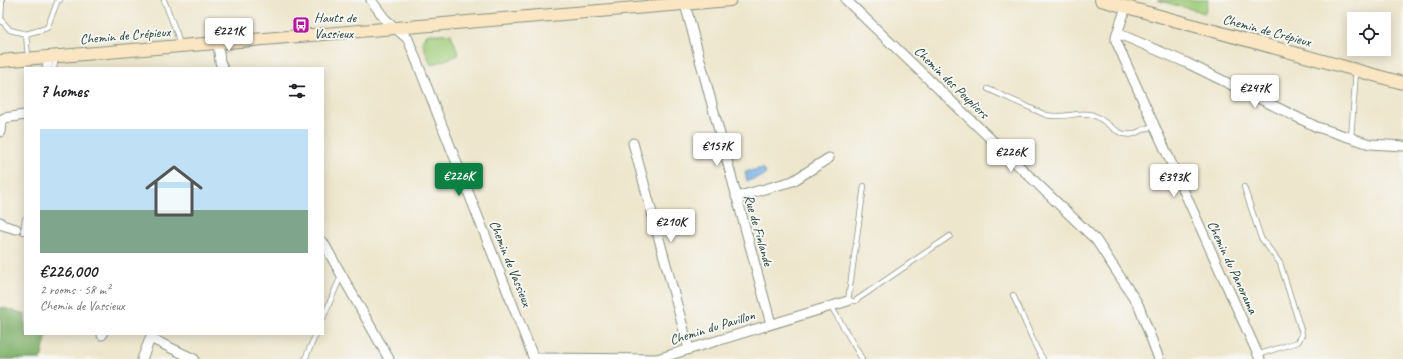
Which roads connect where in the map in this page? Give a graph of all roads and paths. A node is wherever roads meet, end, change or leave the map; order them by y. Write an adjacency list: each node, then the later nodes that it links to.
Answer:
1 (2, 0): 13 (lane)
2 (60, 0): 13 (lane)
3 (164, 0): 15 (lane)
4 (371, 0): 11 (street, Chemin de Vassieux)
5 (730, 0): 9 (street, Chemin de Crépieux)
6 (846, 0): 56 (street, Chemin des Peupliers)
7 (1101, 0): 10 (street, Chemin de Crépieux)
8 (650, 3): 9 (street, Chemin de Crépieux); 11 (street, Chemin de Crépieux)
9 (685, 4): 32 (street, Rue de Finlande)
10 (1126, 7): 12 (street); 20 (street, Chemin de Crépieux)
11 (393, 28): 14 (street, Chemin de Crépieux); 48 (street, Chemin de Vassieux)
12 (1117, 33): 24 (street, Chemin du Panorama); 26 (street)
13 (26, 34): 16 (lane)
14 (218, 42): 15 (street, Chemin de Crépieux); 19 (street)
15 (180, 46): 18 (street, Chemin de Crépieux)
16 (28, 59): 17 (street, Chemin de Crépieux); 18 (street, Chemin de Crépieux)
17 (0, 61)
18 (52, 62)
19 (222, 67)
20 (1356, 70): 21 (street, Chemin de Crépieux); 26 (lane)
21 (1403, 83)
22 (988, 89): 24 (lane)
23 (24, 114): 25 (street)
24 (1153, 126): 47 (street, Chemin du Panorama)
25 (0, 132)
26 (1351, 138): 28 (street)
27 (633, 143): 46 (street)
28 (1403, 146)
29 (829, 158): 32 (street)
30 (864, 186): 40 (lane)
31 (1244, 187): 47 (lane)
32 (736, 198): 43 (street, Rue de Finlande)
33 (24, 221): 35 (lane)
34 (0, 222): 35 (street)
35 (19, 230)
36 (950, 236): 40 (lane)
37 (324, 244): 38 (street)
38 (342, 274): 42 (lane); 52 (street)
39 (1013, 295): 55 (lane)
40 (848, 301): 41 (street, Chemin du Pavillon)
41 (831, 306): 43 (street, Chemin du Pavillon); 54 (lane)
42 (324, 316)
43 (771, 324): 46 (street, Chemin du Pavillon)
44 (316, 335): 51 (lane)
45 (151, 336): 49 (street); 50 (street)
46 (689, 349): 53 (street, Chemin du Pavillon)
47 (1259, 357)
48 (534, 358): 53 (street, Chemin du Pavillon)
49 (142, 359)
50 (194, 359)
51 (305, 359)
52 (389, 359)
53 (615, 359)
54 (862, 359)
55 (1043, 359)
56 (1159, 359)

